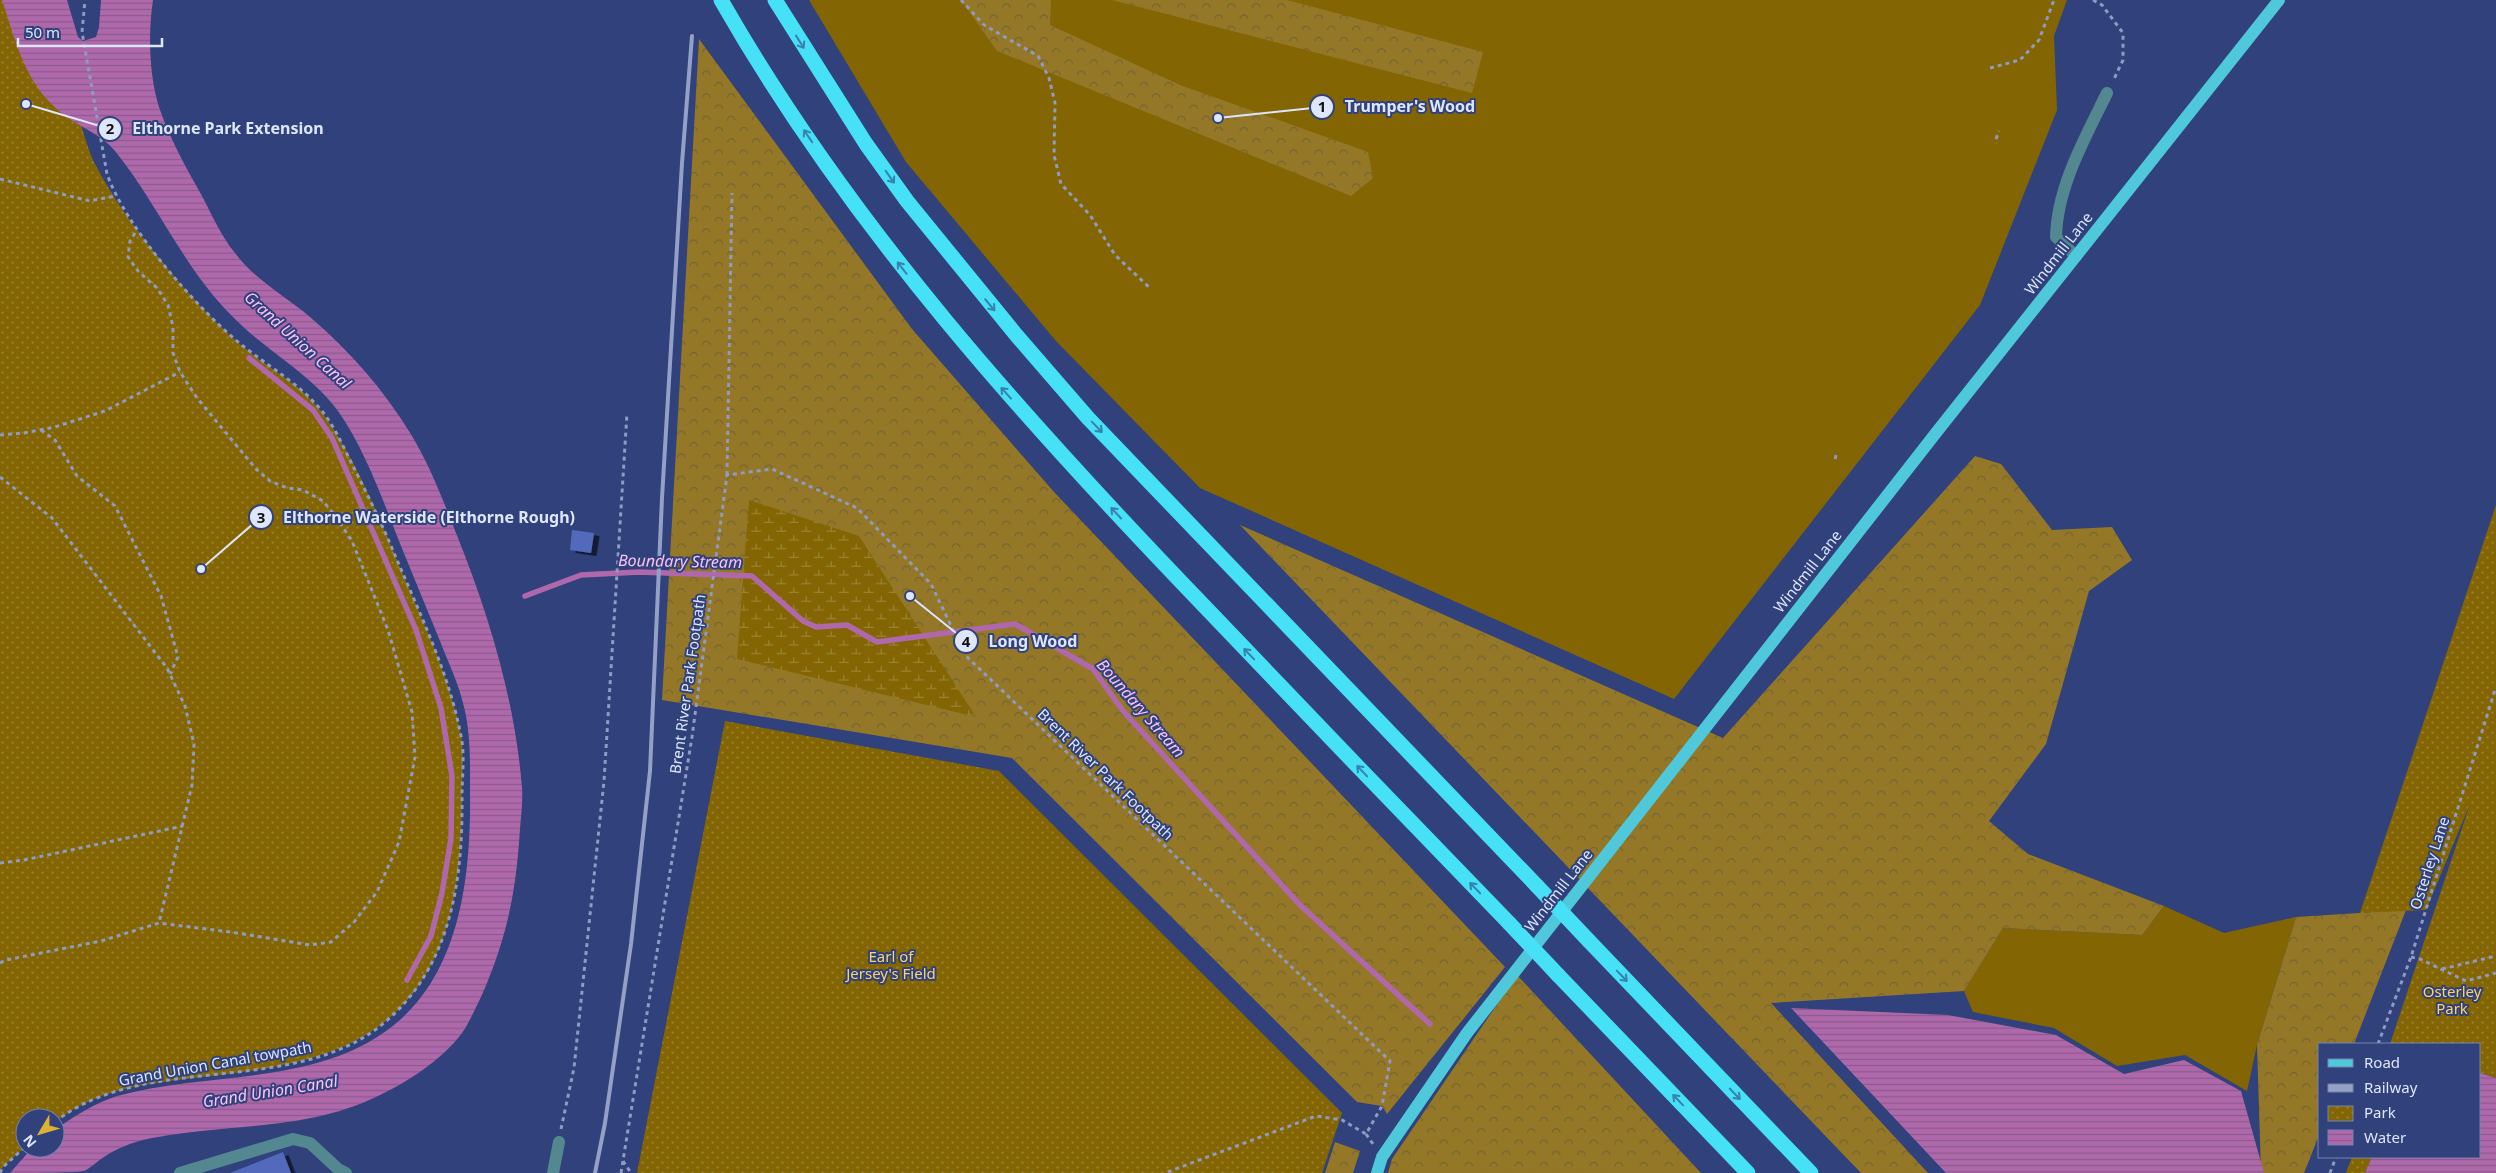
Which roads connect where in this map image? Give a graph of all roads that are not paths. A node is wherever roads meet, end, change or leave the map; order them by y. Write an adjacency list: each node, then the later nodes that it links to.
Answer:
1 (775, 0): 12 (highway, one-way to 12, bridge)
2 (2279, 0): 5 (main road, Windmill Lane)
3 (723, 3): 11 (highway, one-way to 3, bridge)
4 (2107, 94): 5 (street)
5 (2076, 256): 10 (main road, Windmill Lane)
6 (559, 1142): 9 (street)
7 (180, 1173): 8 (street)
8 (346, 1173)
9 (553, 1173)
10 (1377, 1173)
11 (1748, 1173)
12 (1811, 1173)

